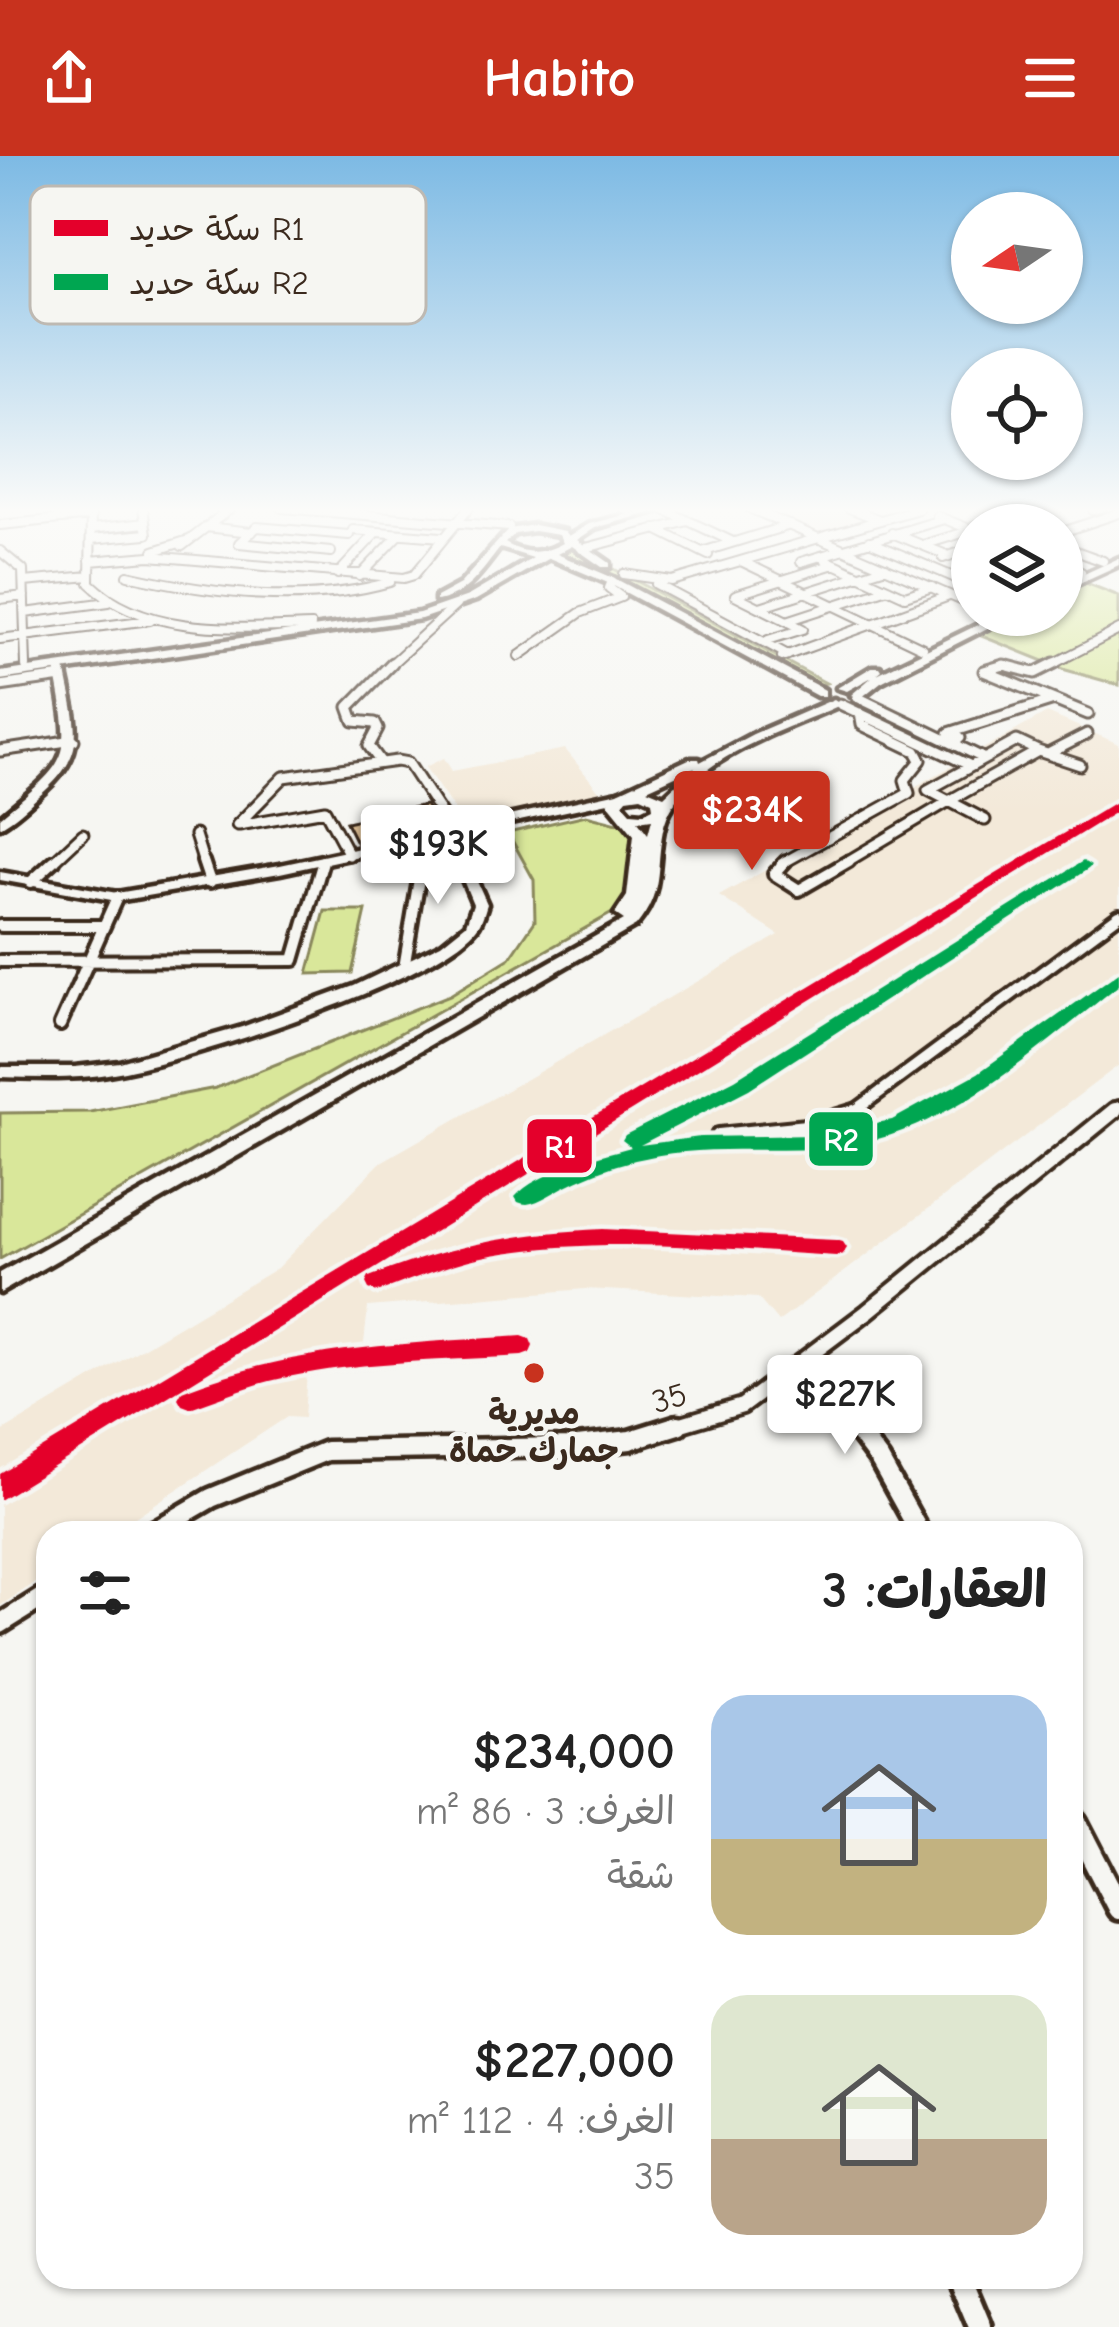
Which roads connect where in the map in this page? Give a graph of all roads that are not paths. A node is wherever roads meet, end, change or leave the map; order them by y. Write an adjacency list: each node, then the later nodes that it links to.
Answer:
1 (25, 609): 15 (street)
2 (53, 609): 15 (street)
3 (133, 609): 16 (street)
4 (389, 609): 20 (main road)
5 (437, 609): 33 (main road)
6 (450, 609): 47 (street)
7 (589, 609): 29 (street)
8 (677, 609): 37 (main road)
9 (685, 609): 30 (main road)
10 (707, 609): 27 (street)
11 (763, 609): 17 (street)
12 (821, 609): 17 (street)
13 (843, 609): 19 (street)
14 (915, 609): 19 (street)
15 (25, 613): 23 (street)
16 (162, 618): 18 (street); 23 (street)
17 (787, 621): 27 (street)
18 (211, 625): 20 (street); 26 (street)
19 (875, 625): 28 (street); 30 (street)
20 (311, 626): 26 (main road)
21 (1119, 630): 34 (street)
22 (951, 634): 28 (main road)
23 (26, 636): 25 (street); 31 (street)
24 (964, 636): 39 (main road)
25 (0, 639)
26 (223, 639): 31 (main road)
27 (768, 640): 30 (street)
28 (922, 648): 37 (main road)
29 (519, 656)
30 (785, 656): 37 (main road)
31 (26, 667): 32 (main road)
32 (0, 673): 33 (main road)
33 (61, 673): 35 (street); 42 (street)
34 (1035, 673): 36 (street); 36 (street)
35 (0, 686)
36 (1036, 690): 38 (street)
37 (834, 692): 39 (main road); 50 (main road); 53 (main road)
38 (1054, 700): 40 (street); 43 (street)
39 (858, 702): 43 (street); 48 (street); 51 (street)
40 (1088, 714)
41 (1087, 734): 45 (street)
42 (74, 740): 44 (street); 56 (street)
43 (957, 745): 46 (street)
44 (0, 751)
45 (1044, 752): 46 (street); 49 (street); 51 (street)
46 (983, 758): 48 (street)
47 (380, 761): 57 (street); 63 (street)
48 (969, 765): 51 (street)
49 (1080, 765)
50 (623, 795): 52 (street); 53 (main road); 54 (main road)
51 (949, 802): 55 (street)
52 (567, 808): 54 (street); 58 (street)
53 (660, 810): 54 (main road); 80 (main road)
54 (624, 814): 79 (main road)
55 (985, 820)
56 (0, 823)
57 (448, 824): 58 (street); 61 (street)
58 (466, 829): 62 (street)
59 (82, 834): 66 (street)
60 (195, 835): 67 (street)
61 (430, 837): 62 (street); 63 (street); 74 (street)
62 (453, 841): 74 (street)
63 (349, 854): 64 (street)
64 (323, 860): 67 (street); 73 (street)
65 (0, 876): 66 (street)
66 (32, 882): 68 (street)
67 (210, 882): 68 (street)
68 (117, 897): 71 (street)
69 (1119, 915): 78 (street)
70 (0, 926): 71 (street)
71 (104, 926): 73 (street)
72 (0, 961): 73 (street)
73 (88, 962): 75 (street)
74 (404, 968): 76 (street)
75 (60, 1024)
76 (0, 1072)
77 (1119, 1107): 81 (street, 35)
78 (719, 1136)
79 (0, 1269)
80 (0, 1284)
81 (804, 1360): 82 (street, 35); 83 (street)
82 (172, 1521)
83 (913, 1521)
84 (36, 1602): 85 (street)
85 (0, 1624)
86 (1083, 1838): 87 (street)
87 (1119, 1908)
88 (964, 2289): 89 (street)
89 (980, 2327)

